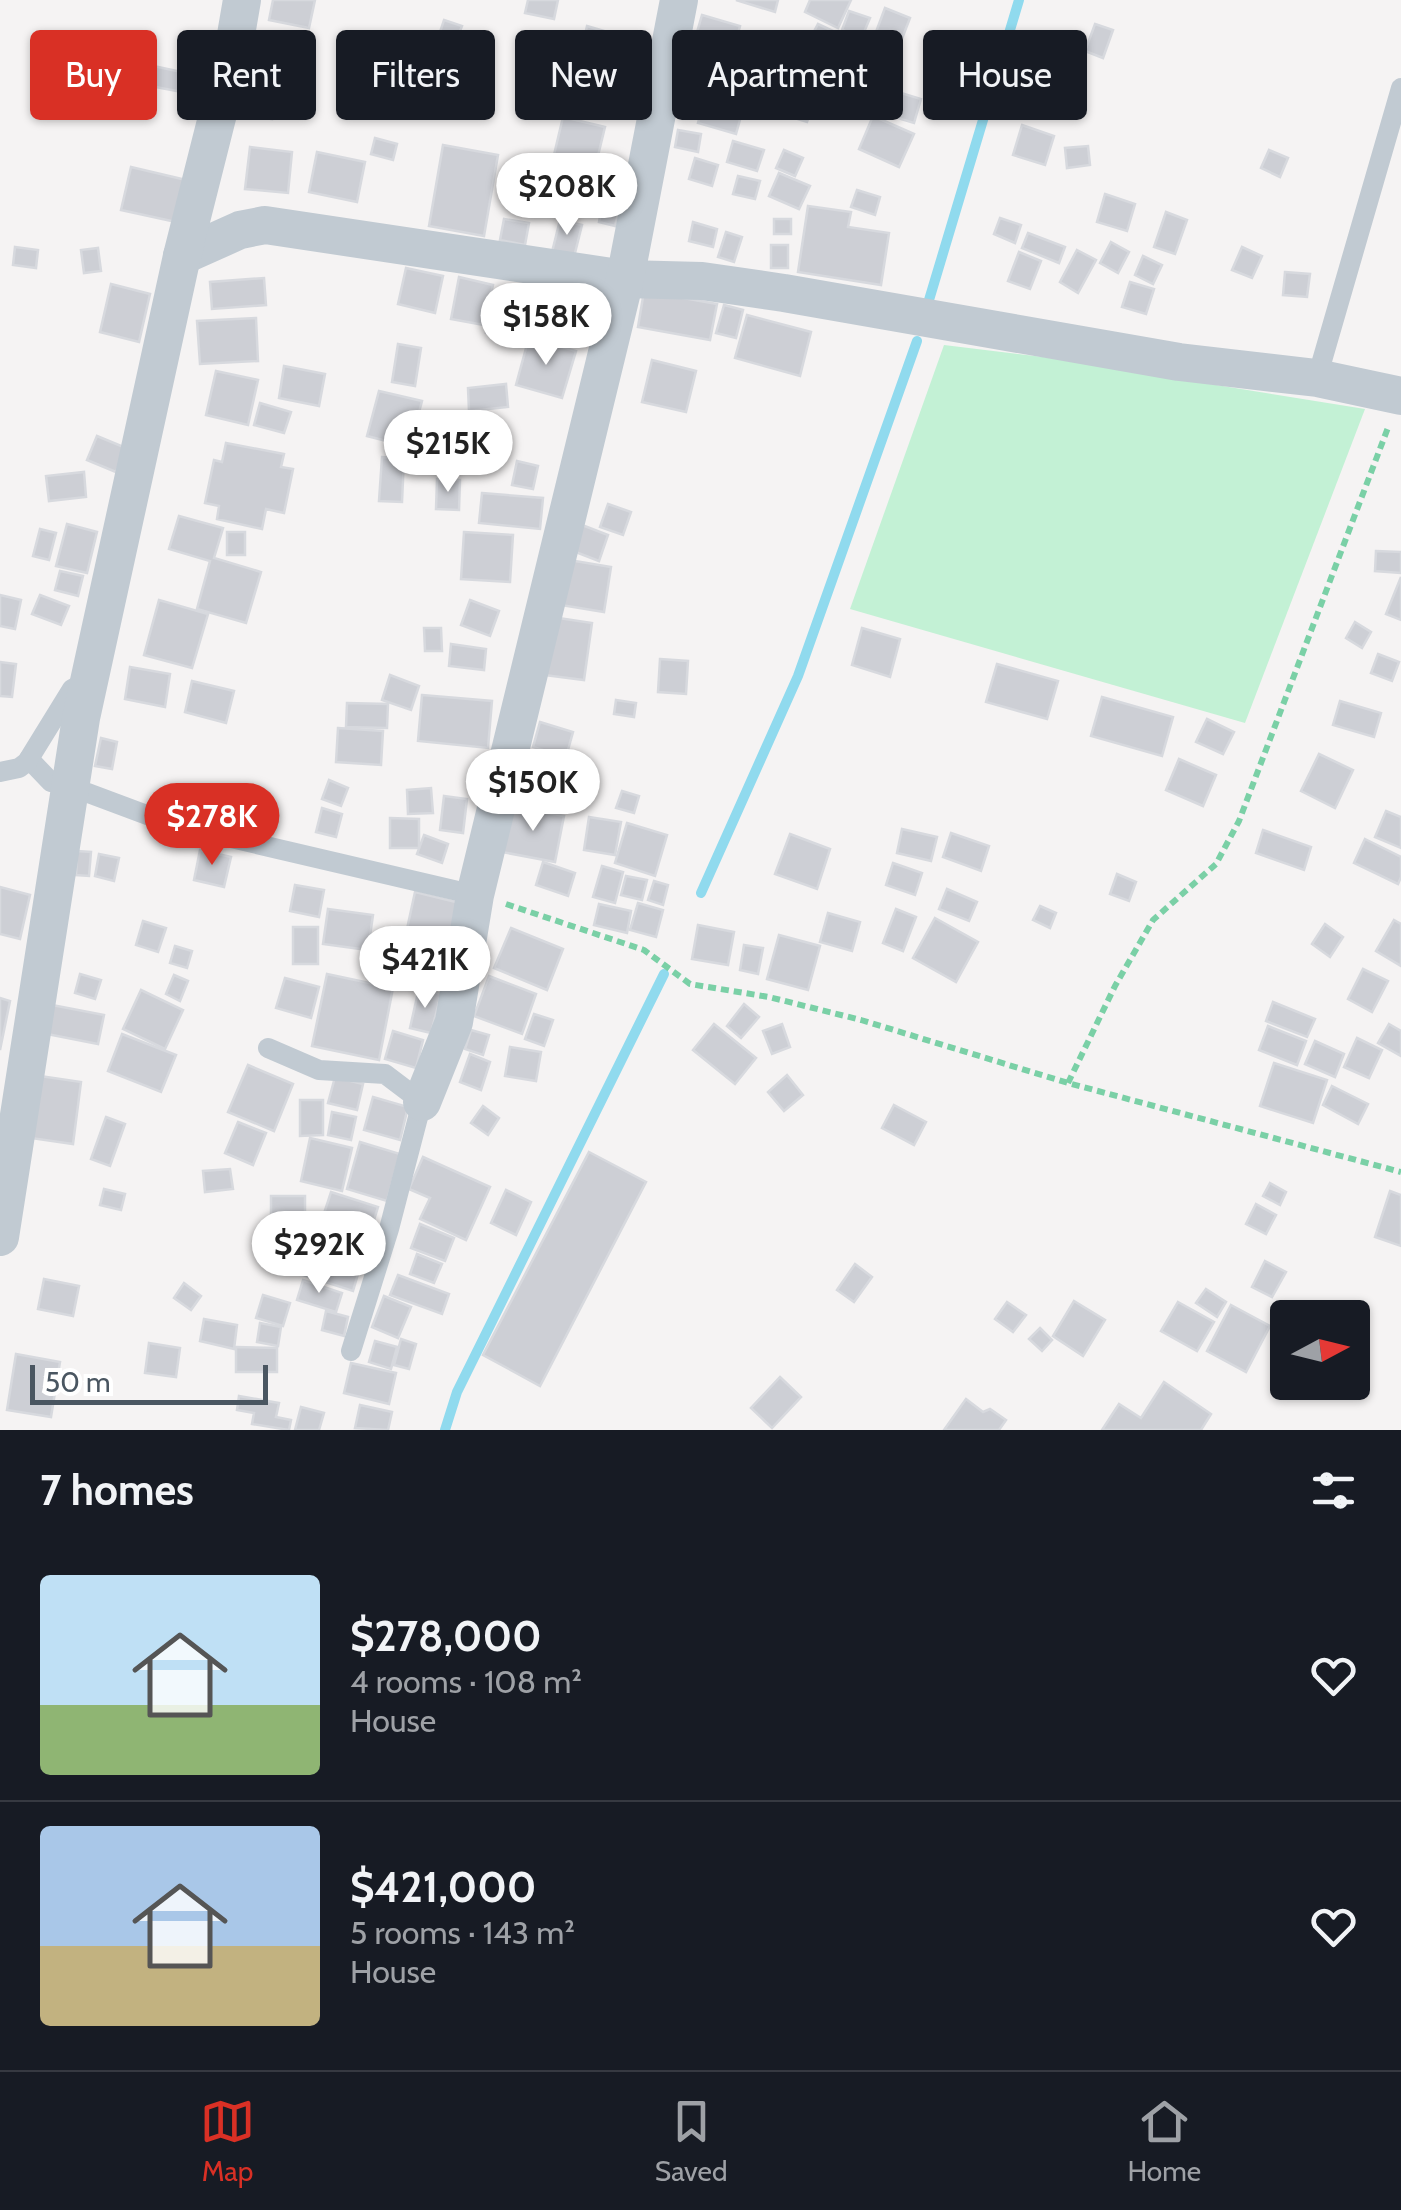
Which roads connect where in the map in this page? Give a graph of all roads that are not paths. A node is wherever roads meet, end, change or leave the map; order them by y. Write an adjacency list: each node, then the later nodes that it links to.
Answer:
1 (242, 0): 4 (street)
2 (678, 0): 5 (street)
3 (1401, 88): 6 (lane)
4 (182, 256): 5 (street); 8 (street)
5 (625, 278): 6 (street); 12 (street)
6 (1317, 378): 7 (street)
7 (1401, 396)
8 (92, 680): 9 (lane); 11 (street)
9 (30, 759): 10 (lane); 11 (lane)
10 (0, 772)
11 (72, 786): 12 (lane); 15 (street)
12 (475, 894): 14 (street)
13 (268, 1048): 14 (lane)
14 (422, 1102): 16 (lane)
15 (0, 1237)
16 (351, 1351)

